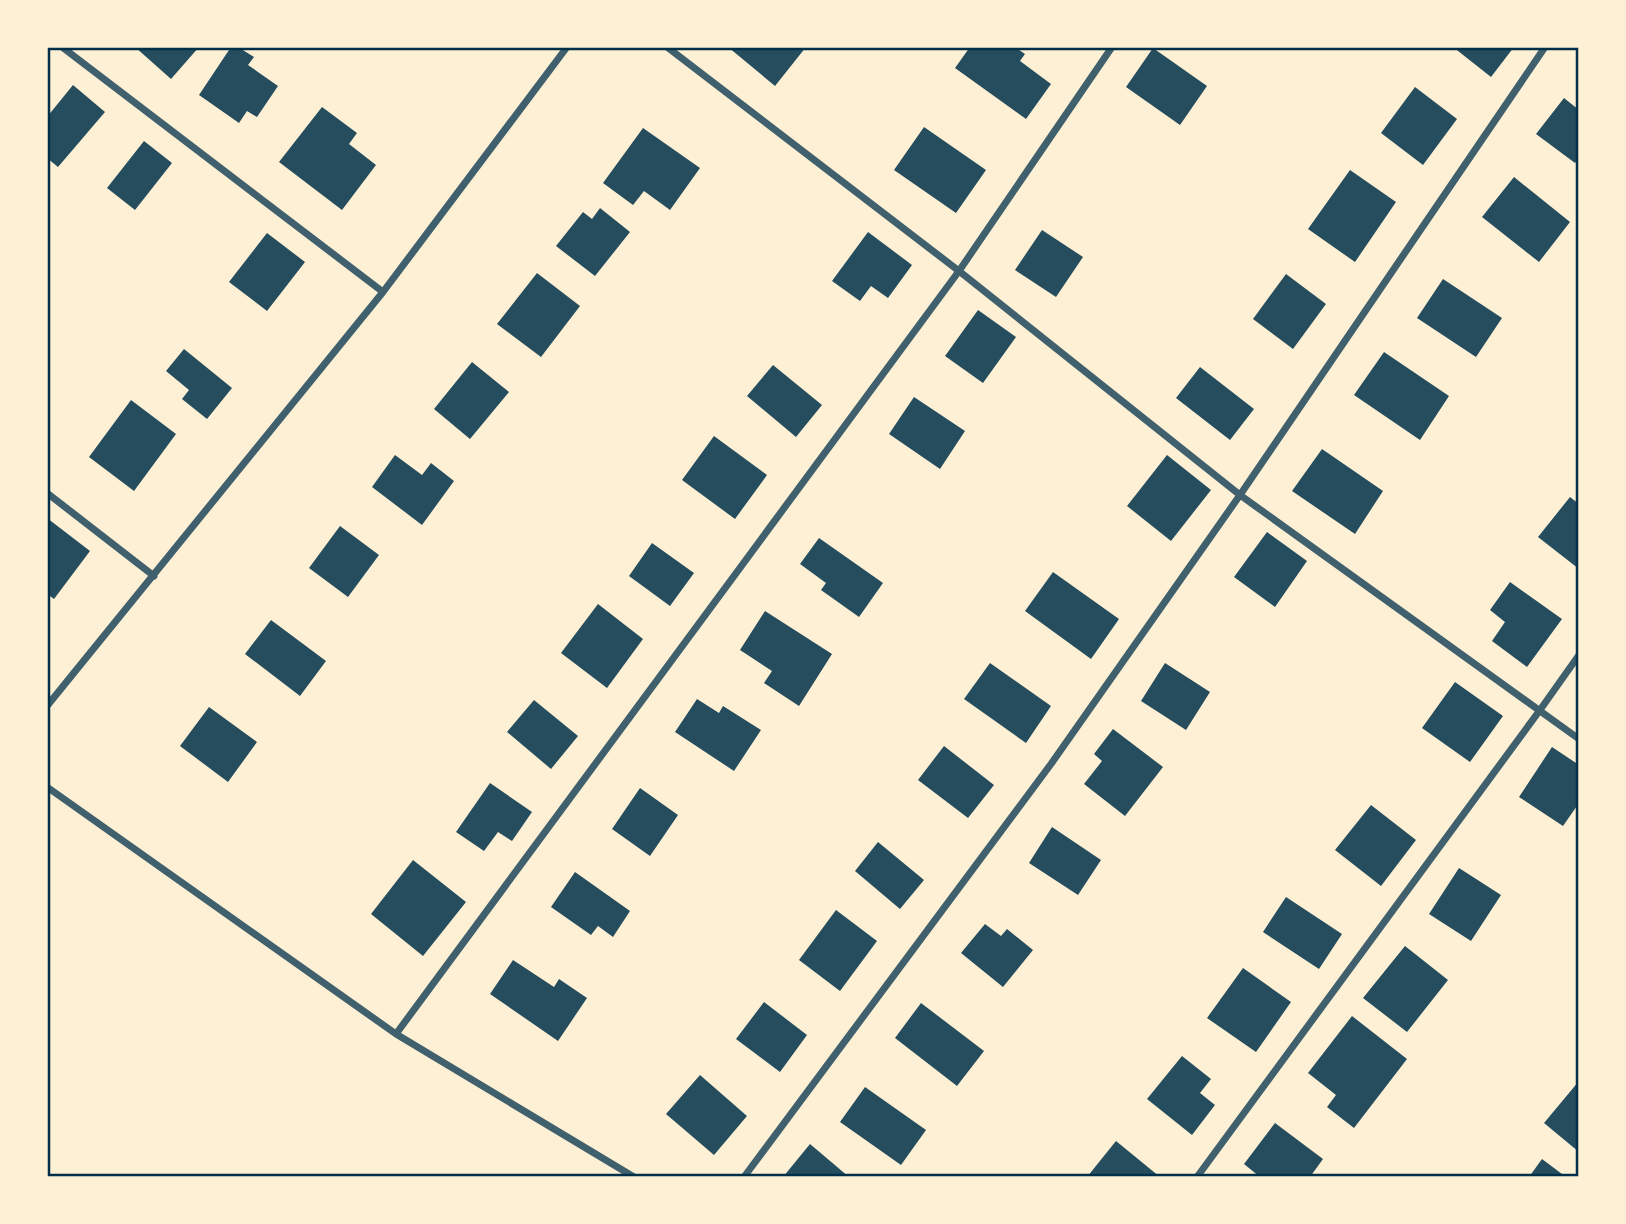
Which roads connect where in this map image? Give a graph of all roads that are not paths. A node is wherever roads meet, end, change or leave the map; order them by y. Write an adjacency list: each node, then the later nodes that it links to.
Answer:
1 (62, 47): 7 (street)
2 (567, 47): 7 (street)
3 (667, 47): 6 (street)
4 (1112, 47): 6 (street)
5 (1545, 47): 9 (street)
6 (959, 271): 9 (street); 16 (street)
7 (383, 292): 10 (street)
8 (47, 492): 10 (street)
9 (1240, 495): 13 (street); 18 (street)
10 (154, 576): 12 (street)
11 (1579, 655): 13 (street)
12 (47, 706)
13 (1541, 710): 14 (street); 19 (street)
14 (1579, 738)
15 (47, 787): 16 (street)
16 (396, 1034): 17 (street)
17 (634, 1177)
18 (744, 1177)
19 (1197, 1177)

